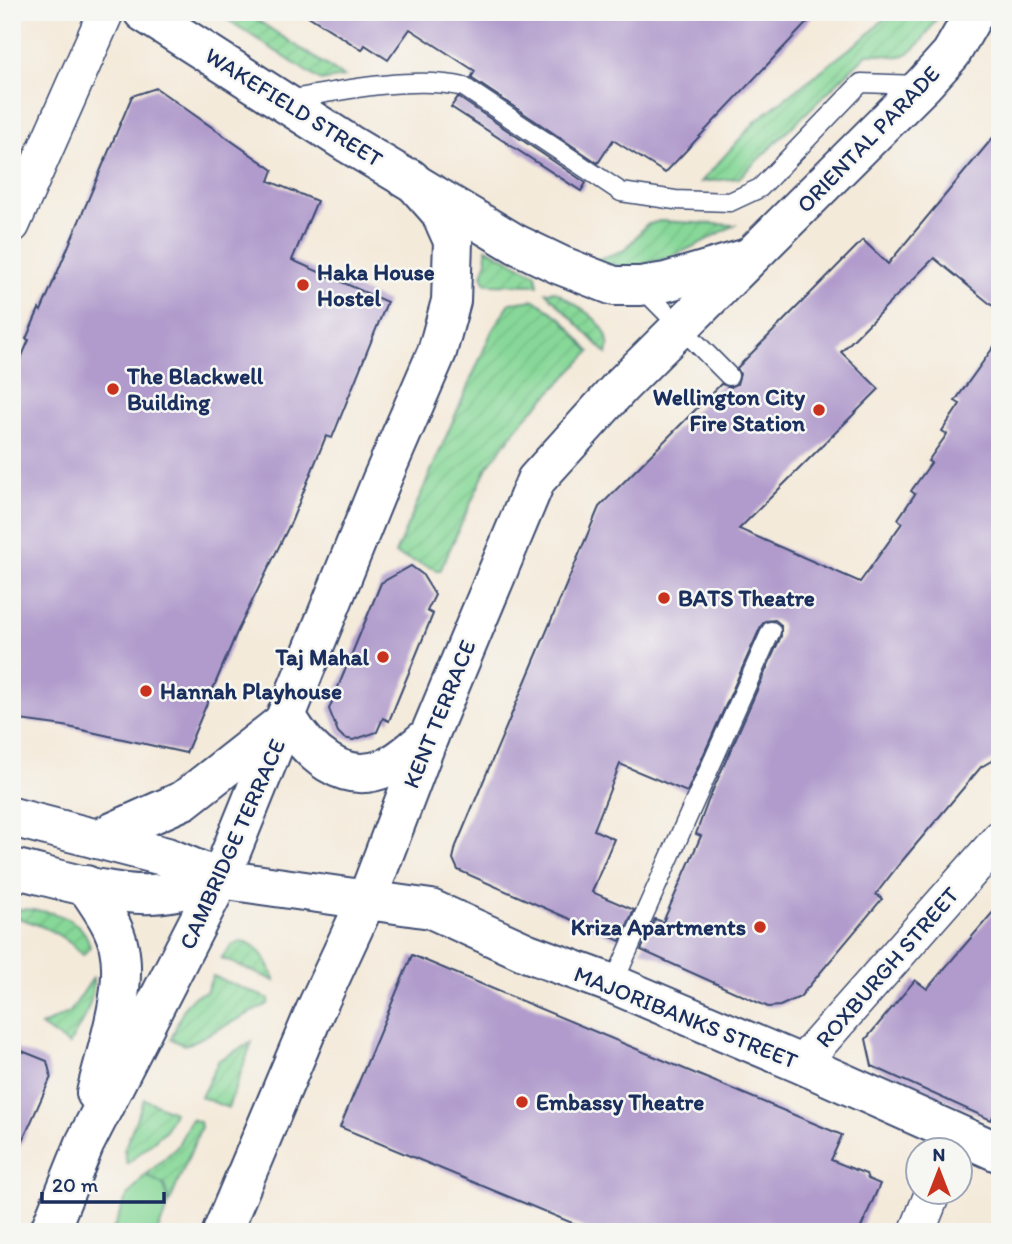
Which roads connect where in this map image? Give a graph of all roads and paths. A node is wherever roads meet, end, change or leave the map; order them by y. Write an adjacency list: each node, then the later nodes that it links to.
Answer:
1 (106, 12): 7 (street)
2 (144, 12): 5 (main road, WAKEFIELD STREET)
3 (975, 12): 4 (main road, ORIENTAL PARADE)
4 (923, 85): 5 (lane); 8 (main road, ORIENTAL PARADE)
5 (280, 102): 6 (main road, WAKEFIELD STREET)
6 (410, 178): 9 (main road, WAKEFIELD STREET); 13 (main road, CAMBRIDGE TERRACE)
7 (12, 225)
8 (750, 258): 9 (main road, WAKEFIELD STREET); 10 (main road, KENT TERRACE)
9 (640, 286): 10 (lane)
10 (680, 327): 11 (lane); 14 (main road, KENT TERRACE)
11 (729, 376)
12 (771, 631): 22 (lane)
13 (288, 719): 14 (main road); 16 (main road); 19 (main road, CAMBRIDGE TERRACE)
14 (429, 736): 21 (main road, KENT TERRACE)
15 (12, 817): 16 (main road)
16 (97, 839): 19 (main road)
17 (994, 853): 23 (street, ROXBURGH STREET)
18 (12, 868): 20 (main road)
19 (220, 879): 20 (main road); 21 (main road, MAJORIBANKS STREET); 25 (main road, CAMBRIDGE TERRACE)
20 (86, 885): 25 (main road)
21 (367, 899): 22 (main road, MAJORIBANKS STREET); 30 (main road, KENT TERRACE)
22 (612, 984): 23 (main road, MAJORIBANKS STREET)
23 (801, 1064): 24 (main road, MAJORIBANKS STREET)
24 (941, 1136)
25 (85, 1143): 29 (main road, CAMBRIDGE TERRACE)
26 (974, 1147): 27 (main road, MAJORIBANKS STREET)
27 (1000, 1153)
28 (927, 1206): 31 (street)
29 (49, 1232)
30 (222, 1232)
31 (917, 1232)

